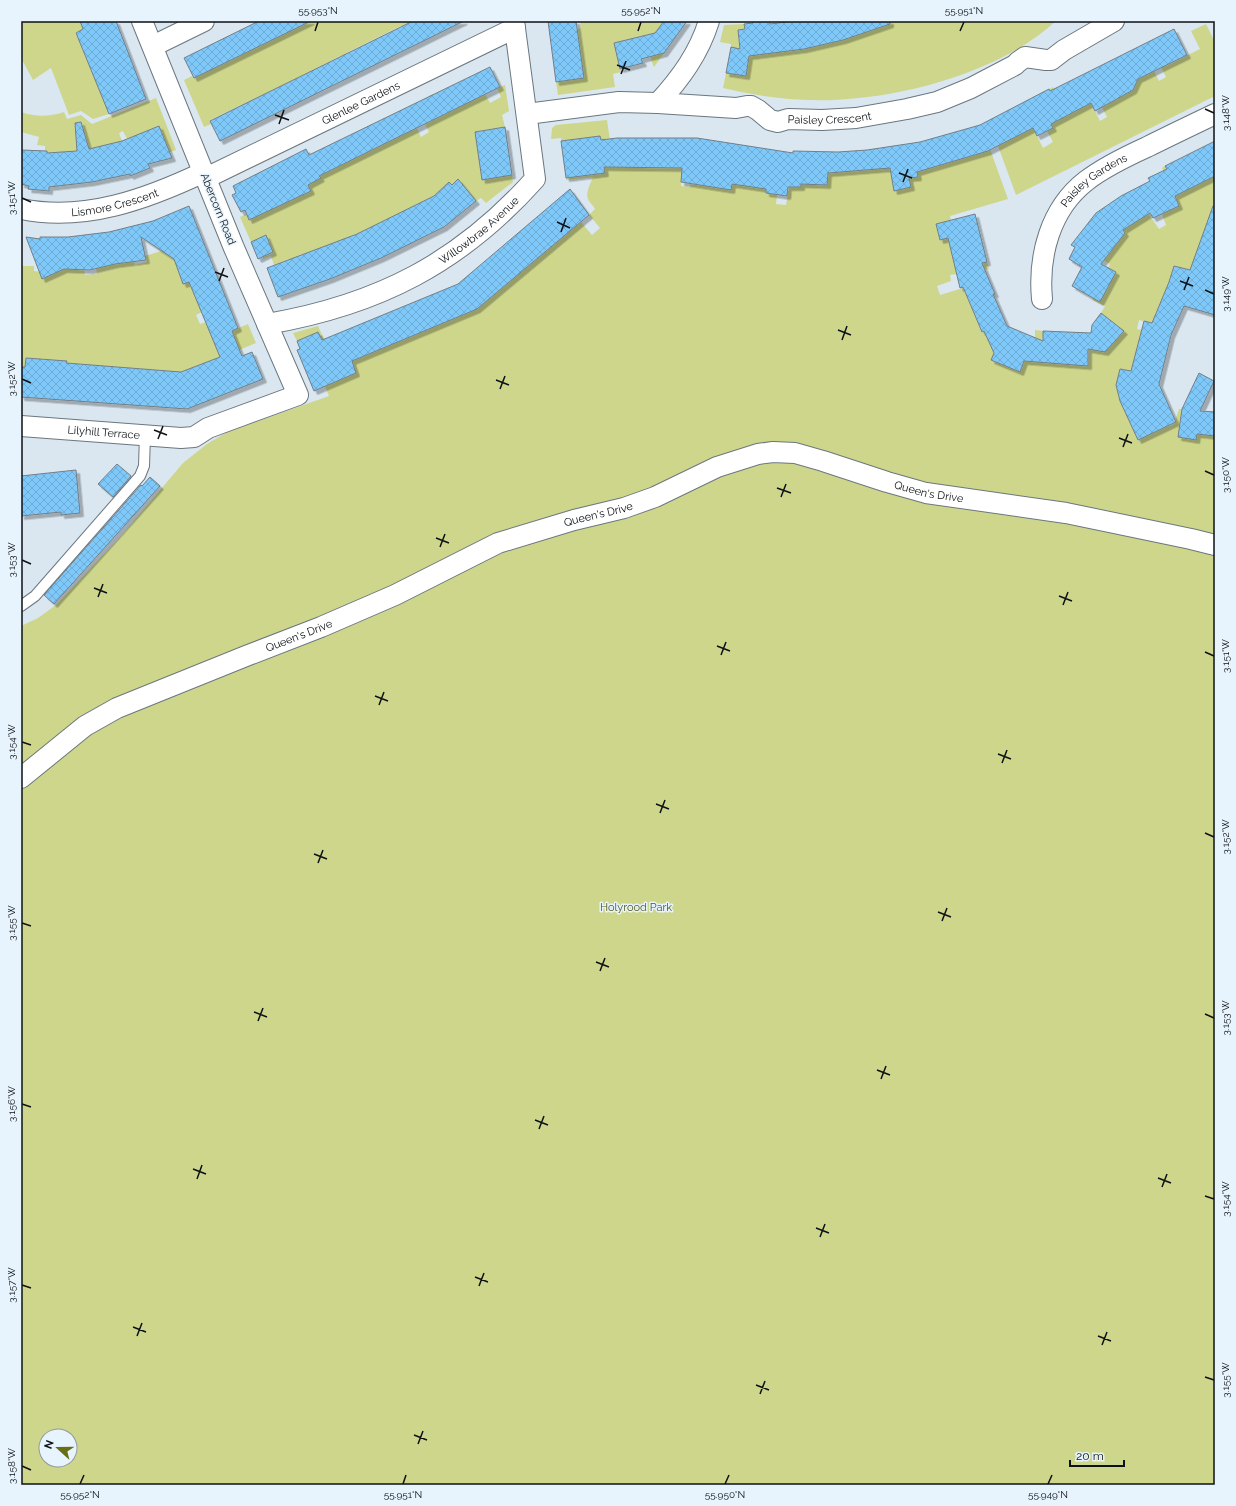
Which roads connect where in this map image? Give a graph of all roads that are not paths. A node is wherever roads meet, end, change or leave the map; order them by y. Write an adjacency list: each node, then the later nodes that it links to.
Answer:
1 (142, 21): 6 (street, Abercorn Road)
2 (204, 21): 6 (street)
3 (709, 21): 7 (street)
4 (1105, 23): 7 (street, Paisley Crescent)
5 (515, 24): 8 (street, Willowbrae Avenue); 10 (street, Glenlee Gardens)
6 (153, 46): 10 (street, Abercorn Road)
7 (658, 103): 8 (street, Paisley Crescent)
8 (527, 114): 13 (street, Willowbrae Avenue)
9 (1215, 114): 12 (street, Paisley Gardens)
10 (205, 175): 11 (street, Lismore Crescent); 13 (street, Abercorn Road)
11 (21, 209)
12 (1042, 298)
13 (267, 324): 14 (street, Abercorn Road)
14 (298, 395): 16 (street, Lilyhill Terrace)
15 (21, 426): 16 (street, Lilyhill Terrace)
16 (145, 435): 18 (lane)
17 (1215, 545): 19 (street, Queen's Drive)
18 (21, 606)
19 (21, 778)

